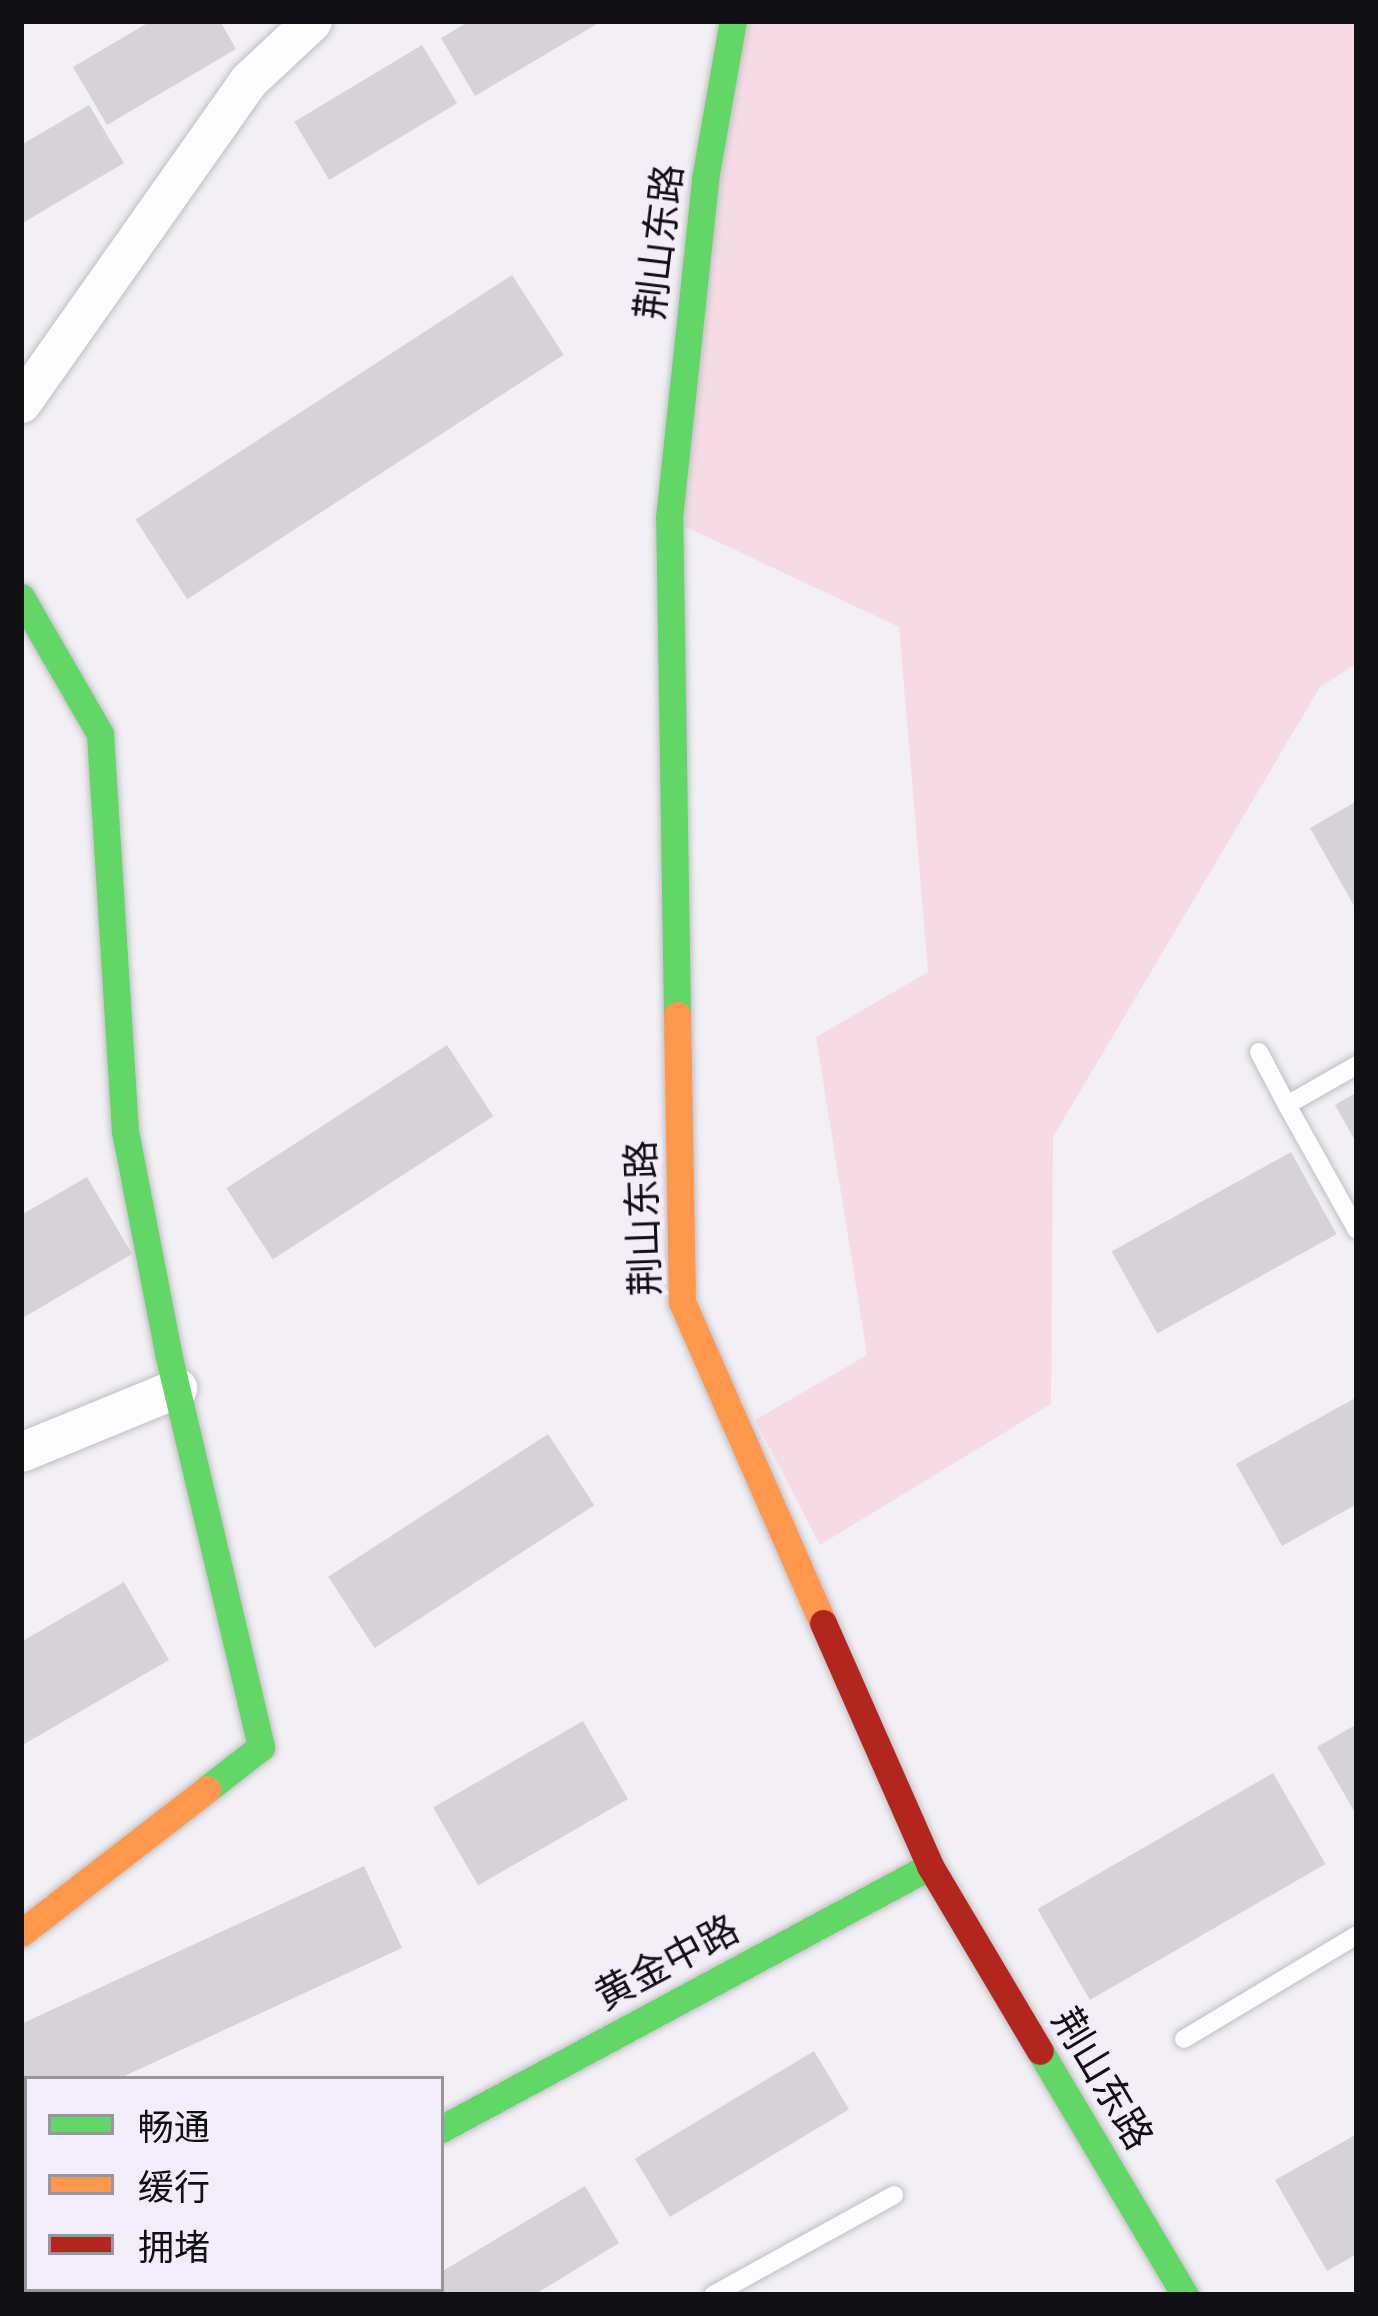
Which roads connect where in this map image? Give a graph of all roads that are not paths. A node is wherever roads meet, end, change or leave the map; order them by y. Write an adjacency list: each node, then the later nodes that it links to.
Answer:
1 (312, 21): 3 (street)
2 (734, 21): 11 (street, 荆山东路)
3 (21, 403)
4 (21, 597): 9 (street)
5 (1259, 1052): 7 (lane)
6 (1357, 1065): 7 (lane)
7 (1287, 1105): 8 (lane)
8 (1357, 1229)
9 (177, 1388): 10 (street); 12 (street)
10 (21, 1452)
11 (930, 1867): 15 (street, 黄金中路); 18 (street, 荆山东路)
12 (21, 1933)
13 (1357, 1935): 14 (lane)
14 (1184, 2038)
15 (444, 2127)
16 (894, 2195): 17 (lane)
17 (712, 2295)
18 (1185, 2295)

